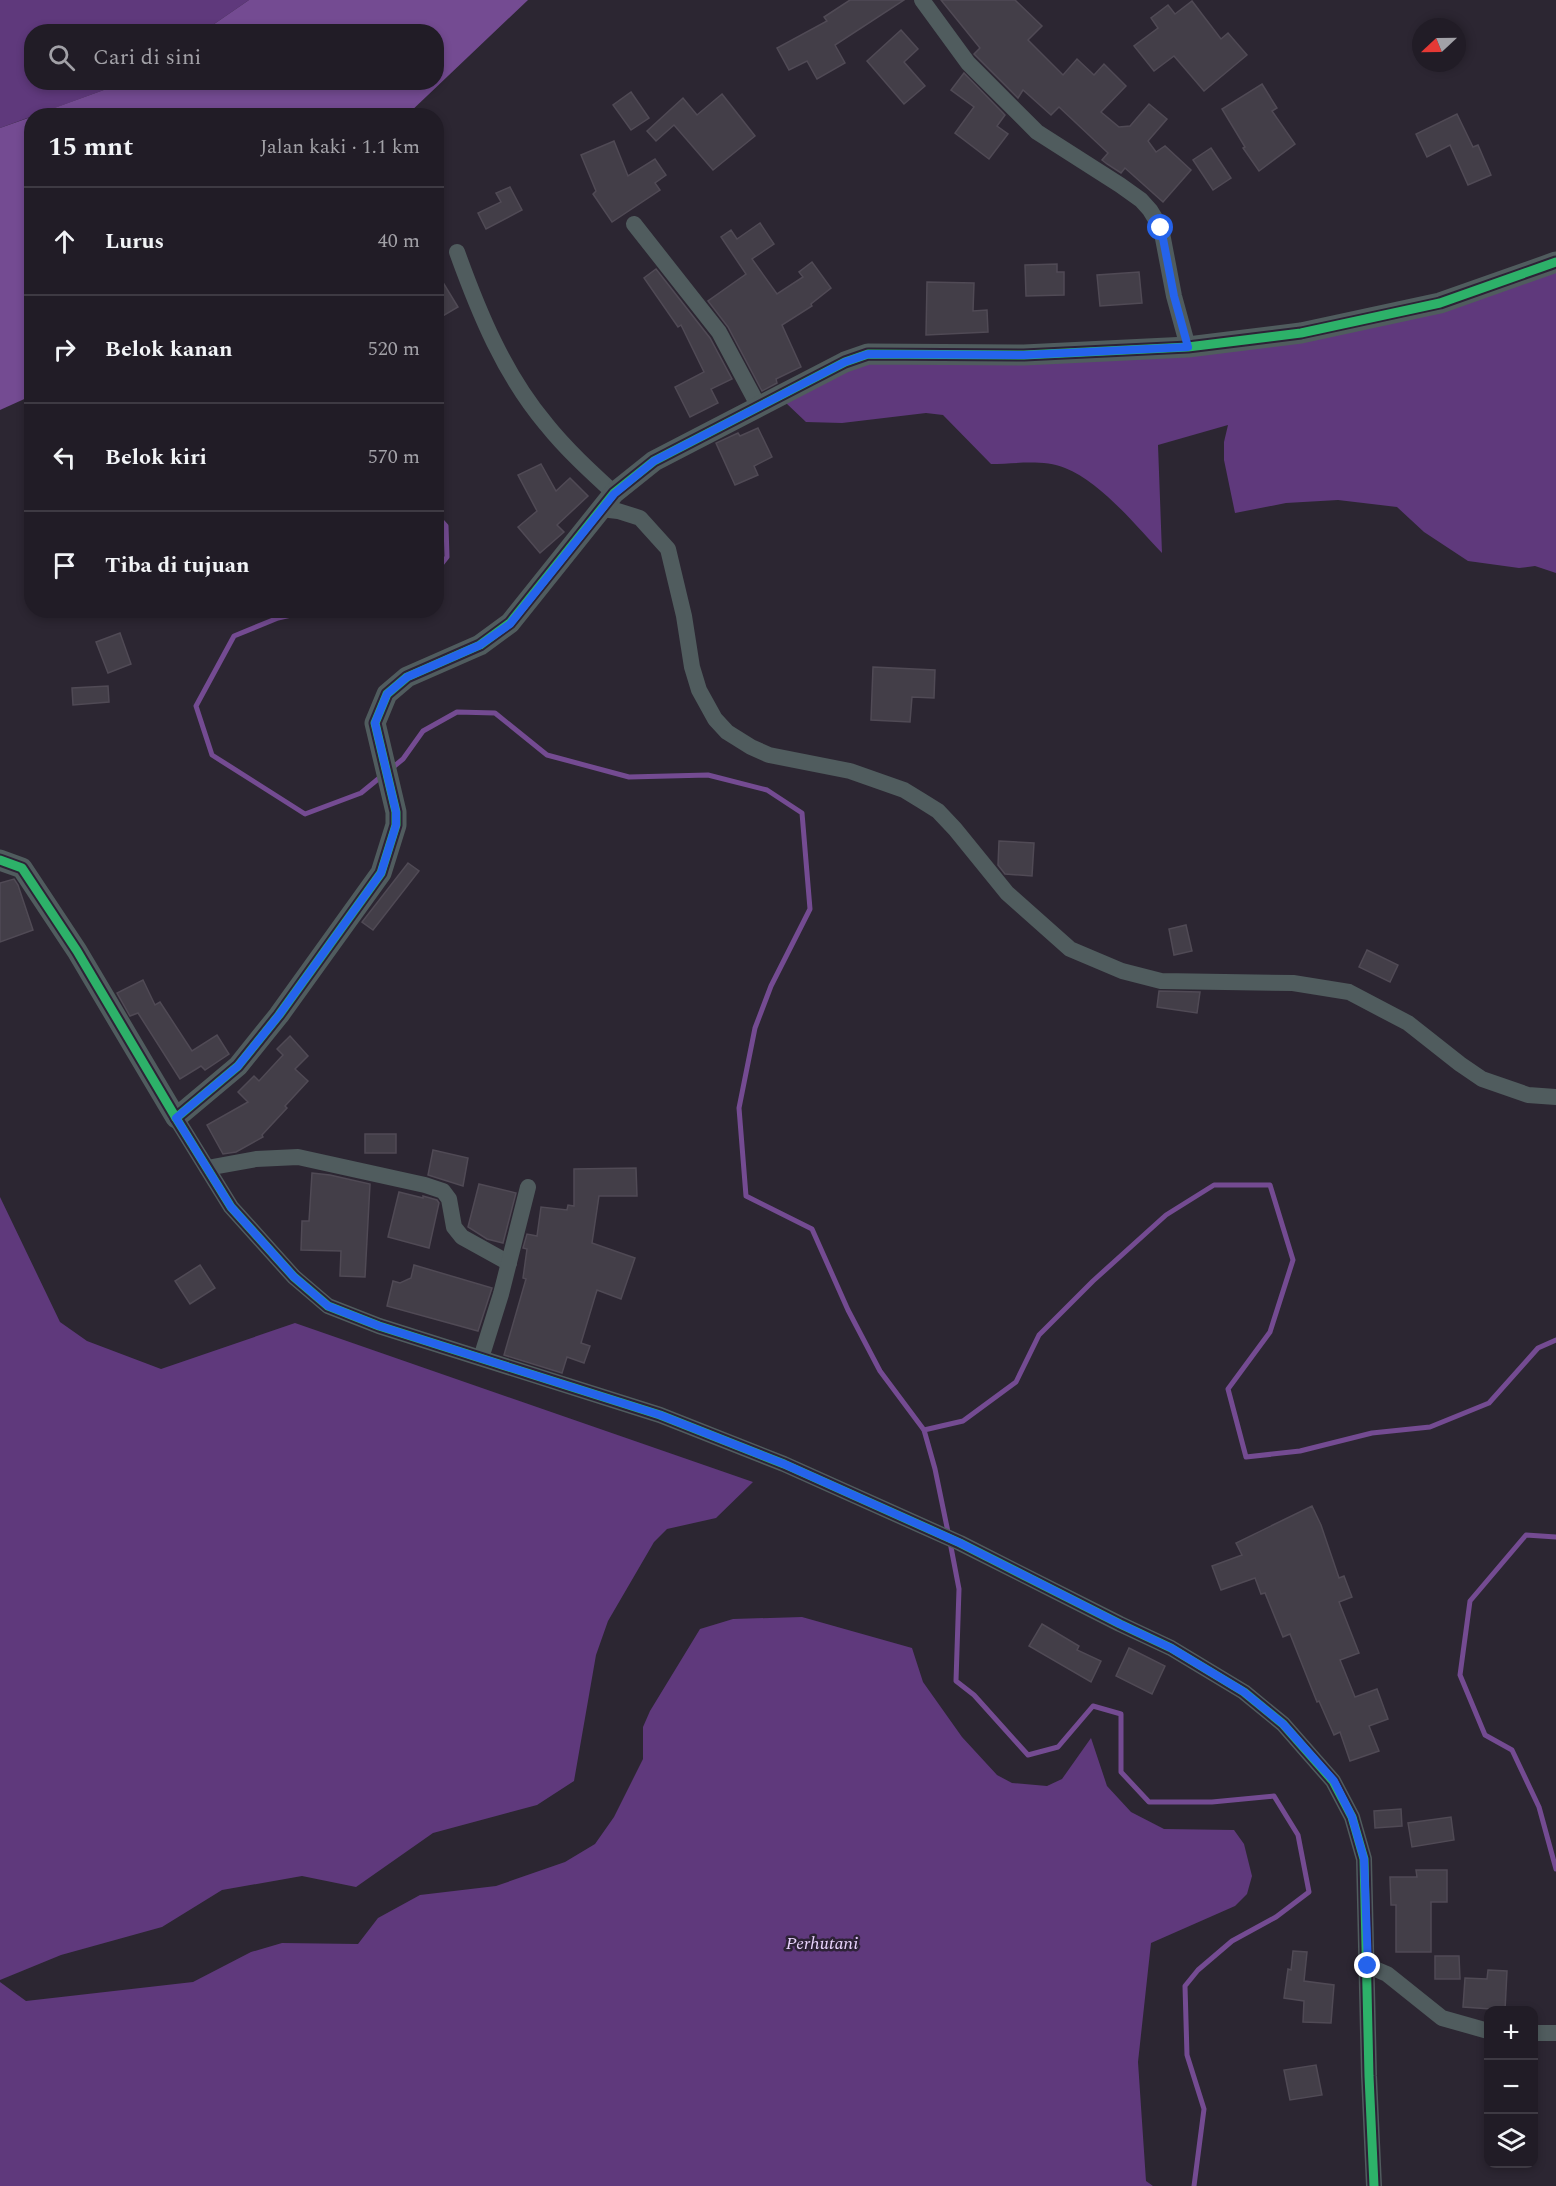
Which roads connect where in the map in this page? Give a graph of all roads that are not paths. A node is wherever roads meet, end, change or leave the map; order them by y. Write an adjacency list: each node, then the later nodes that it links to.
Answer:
1 (922, 0): 5 (street)
2 (633, 224): 6 (street)
3 (457, 252): 7 (street)
4 (1556, 262): 5 (street)
5 (1188, 347): 6 (street)
6 (759, 407): 7 (street)
7 (607, 501): 9 (street); 10 (street)
8 (0, 860): 10 (street)
9 (1556, 1097)
10 (176, 1118): 11 (street)
11 (207, 1168): 13 (street); 14 (street)
12 (528, 1187): 13 (street)
13 (509, 1263): 14 (street)
14 (481, 1358): 15 (street)
15 (1368, 1966): 16 (street); 19 (street)
16 (1484, 2030)
17 (1538, 2033): 18 (street)
18 (1556, 2033)
19 (1374, 2186)

